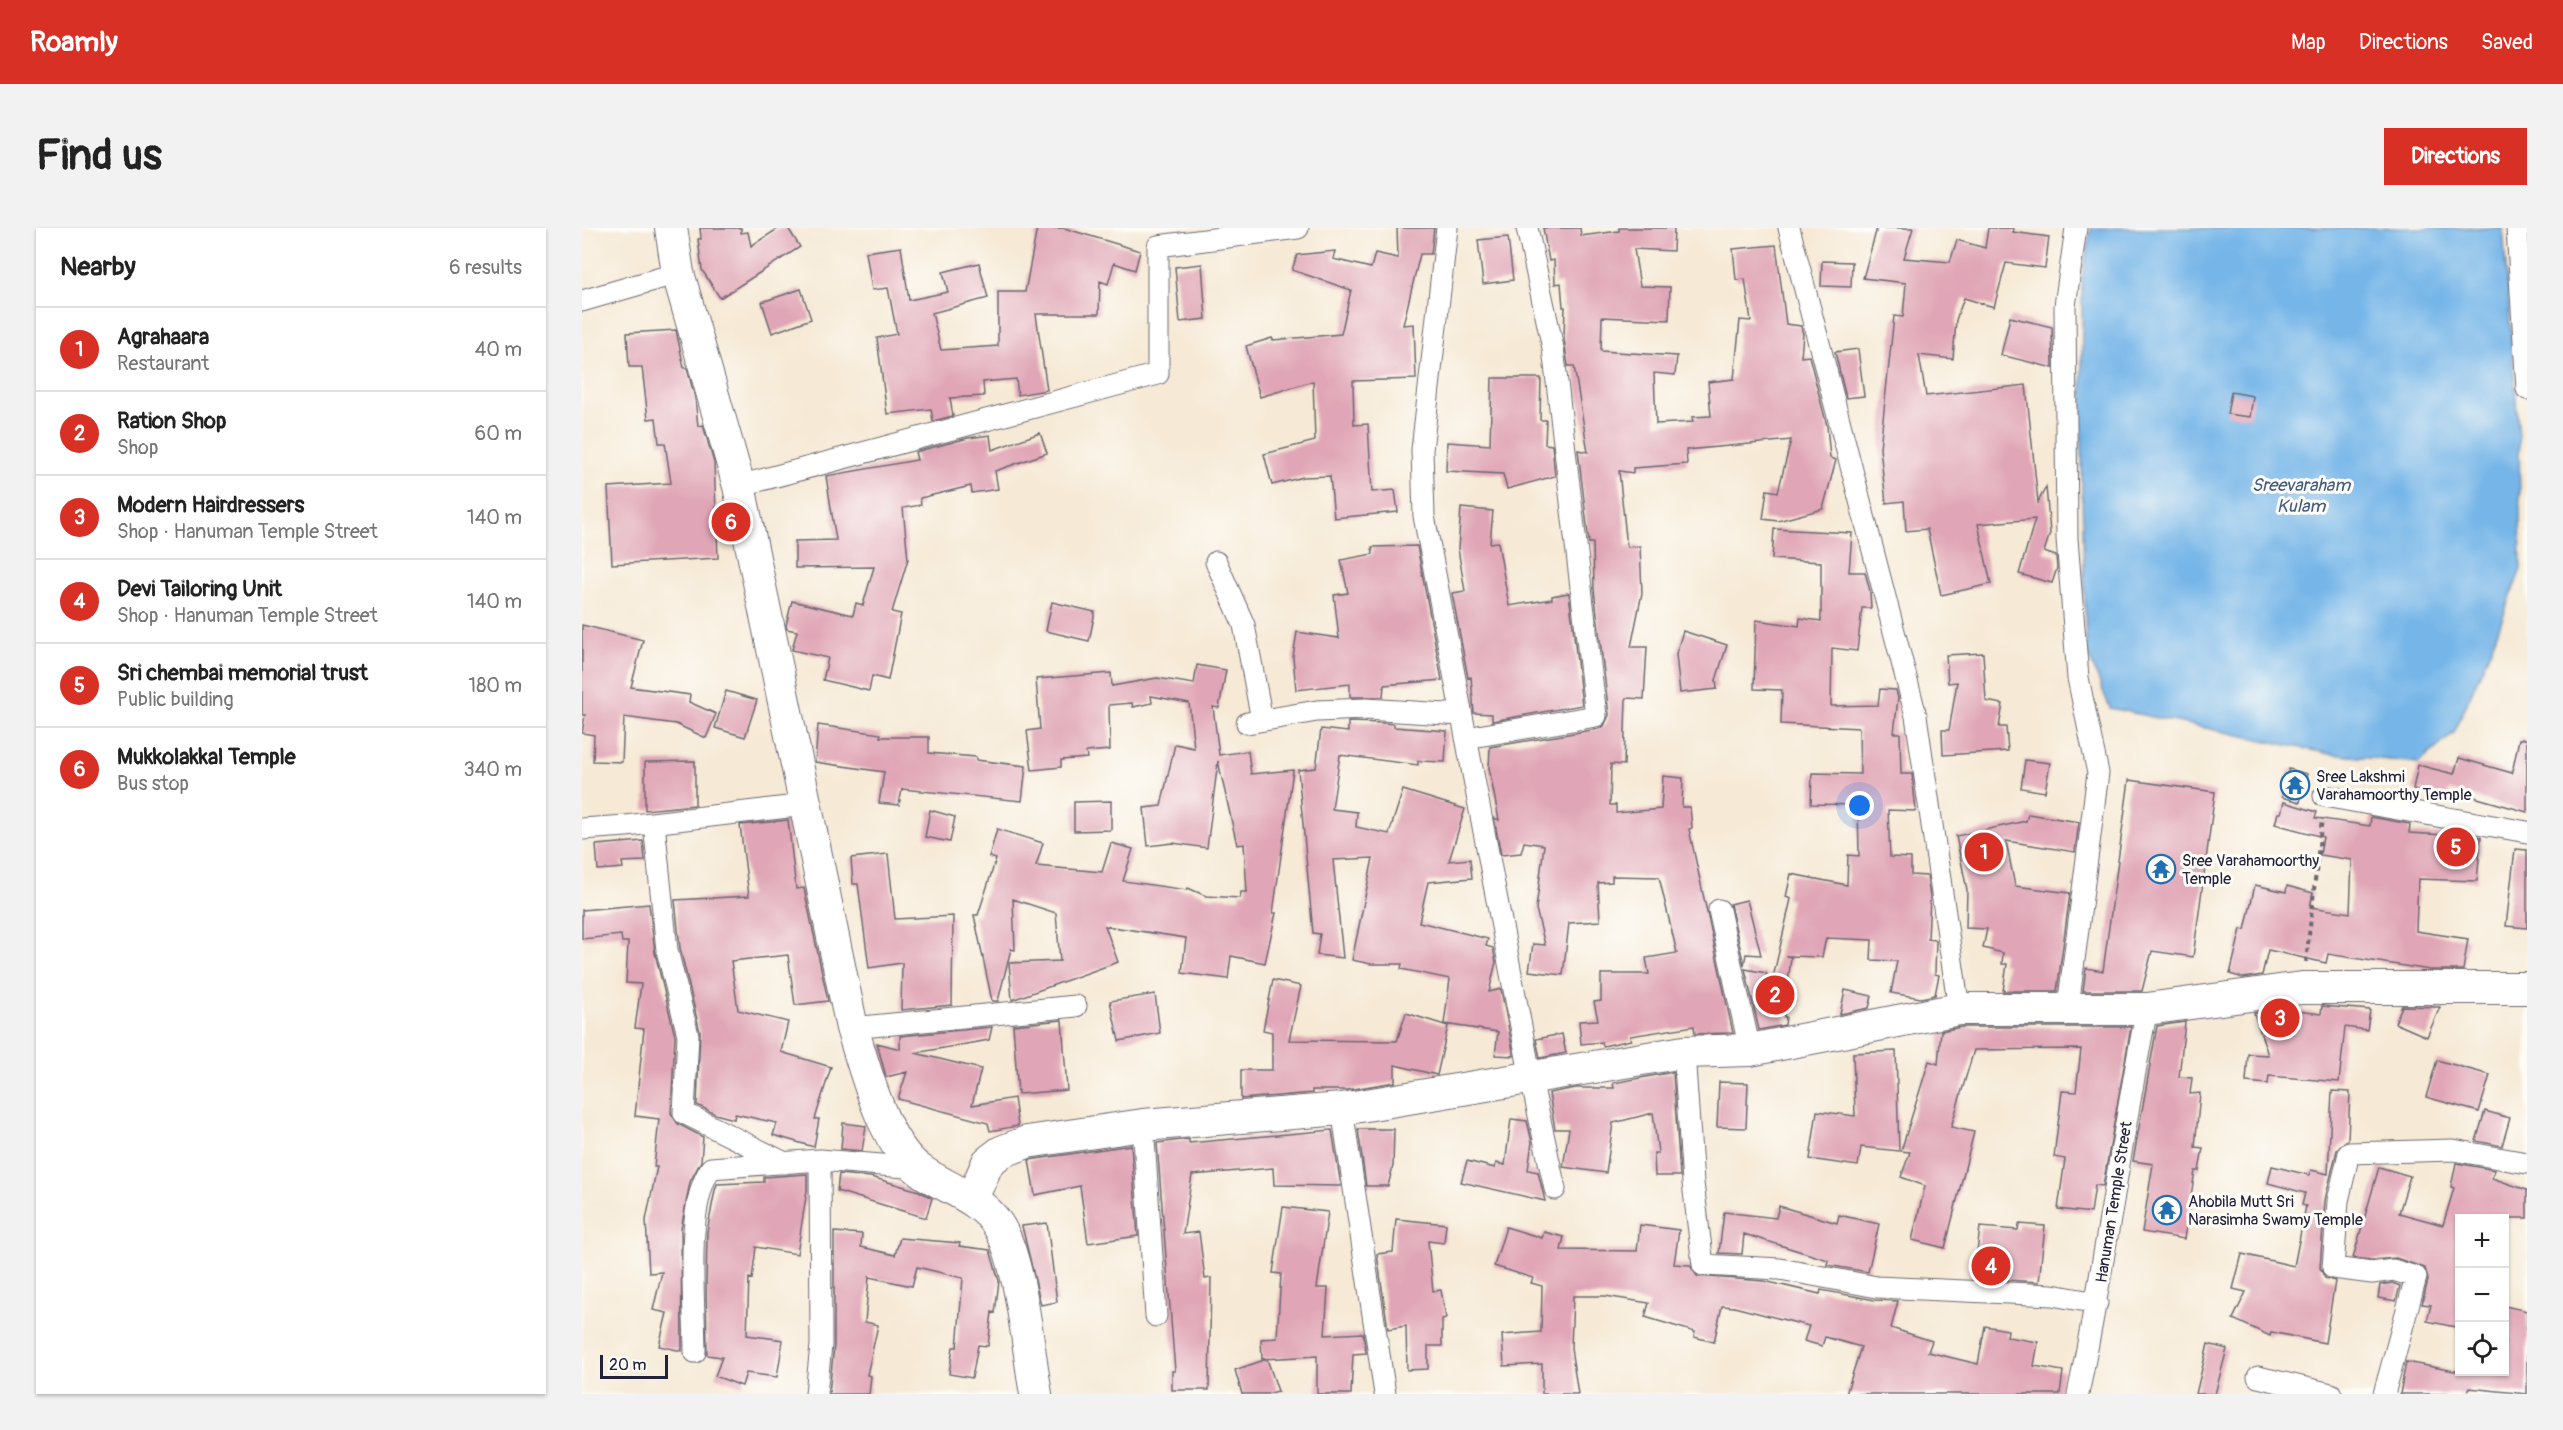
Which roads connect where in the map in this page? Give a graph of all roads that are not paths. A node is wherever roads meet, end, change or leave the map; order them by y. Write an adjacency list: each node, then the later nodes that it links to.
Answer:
1 (670, 228): 8 (street)
2 (1298, 228): 12 (street)
3 (1447, 228): 14 (street)
4 (1527, 228): 15 (street)
5 (1789, 228): 25 (street)
6 (2076, 228): 24 (street)
7 (2517, 228): 10 (street)
8 (678, 273): 9 (street); 12 (street)
9 (582, 301)
10 (2524, 307): 11 (street)
11 (2527, 389)
12 (739, 486): 17 (street)
13 (1216, 562): 14 (street)
14 (1462, 715): 15 (street)
15 (1467, 738): 30 (street)
16 (2324, 796): 20 (street)
17 (805, 805): 18 (street); 27 (street)
18 (654, 823): 19 (street); 34 (street)
19 (582, 829)
20 (2527, 831)
21 (1719, 910): 28 (street)
22 (2527, 988): 26 (street)
23 (1076, 1006): 27 (street)
24 (2068, 1007): 25 (street); 26 (street)
25 (1959, 1009): 28 (street)
26 (2147, 1009): 39 (street, Hanuman Temple Street)
27 (852, 1028): 36 (street)
28 (1750, 1050): 29 (street)
29 (1684, 1052): 30 (street); 39 (street)
30 (1531, 1079): 31 (street); 37 (street)
31 (1342, 1109): 32 (street); 45 (street)
32 (1143, 1125): 38 (street); 40 (street)
33 (820, 1160): 34 (street); 36 (street); 43 (street)
34 (785, 1163): 41 (street)
35 (2527, 1164): 48 (street)
36 (918, 1168): 38 (street)
37 (1556, 1189)
38 (972, 1199): 44 (street)
39 (2097, 1303): 46 (street, Hanuman Temple Street)
40 (1156, 1316)
41 (695, 1352)
42 (2258, 1377): 47 (street)
43 (816, 1394)
44 (1036, 1394)
45 (1385, 1394)
46 (2078, 1394)
47 (2331, 1394)
48 (2384, 1394)

